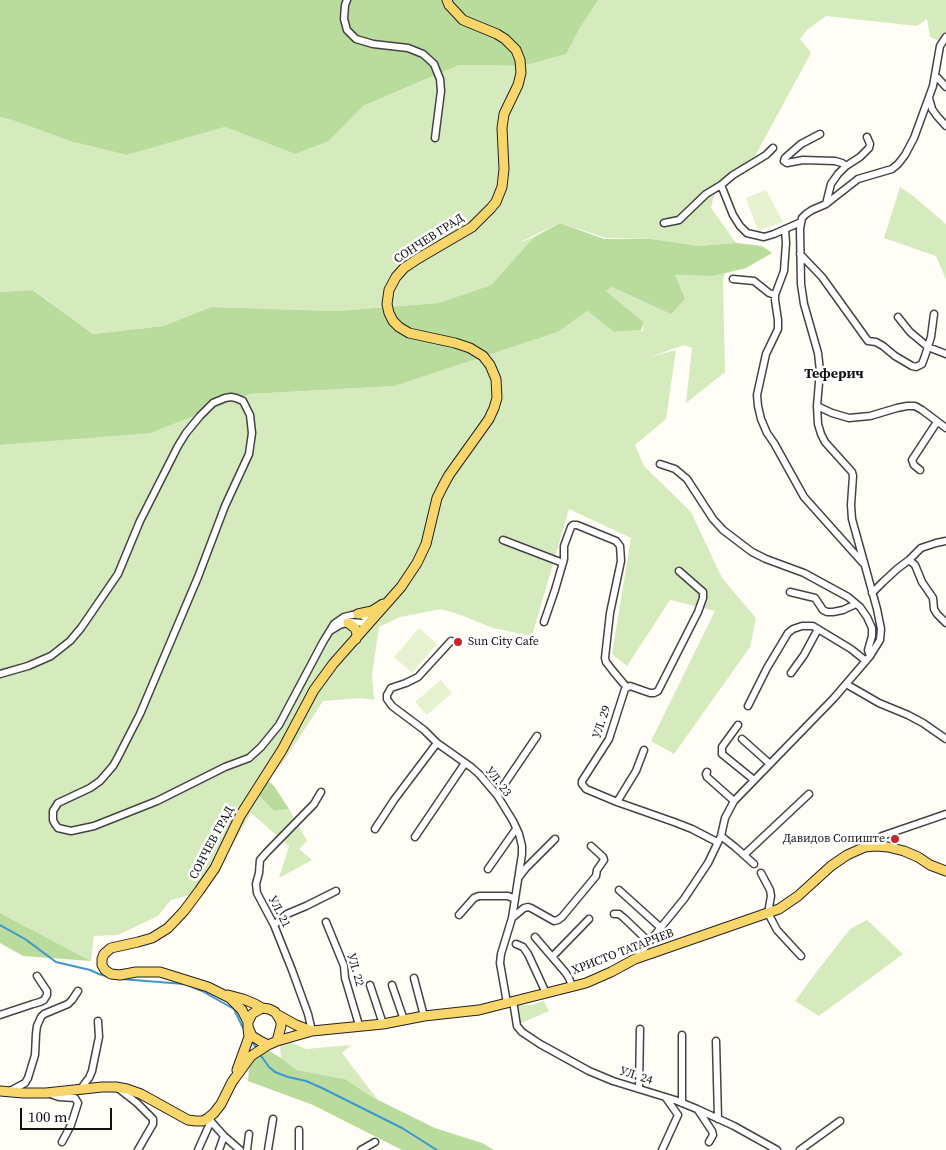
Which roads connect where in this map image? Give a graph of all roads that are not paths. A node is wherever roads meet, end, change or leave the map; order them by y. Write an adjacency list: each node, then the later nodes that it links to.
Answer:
1 (347, 0): 10 (street)
2 (447, 0): 38 (main road, СОНЧЕВ ГРАД)
3 (946, 37): 4 (street)
4 (935, 75): 5 (street); 6 (street)
5 (946, 87)
6 (929, 98): 7 (street); 14 (street)
7 (946, 126)
8 (820, 134): 12 (street)
9 (867, 136): 12 (street)
10 (435, 138)
11 (773, 148): 13 (street)
12 (846, 166): 14 (street)
13 (721, 185): 16 (street); 17 (street)
14 (826, 204): 15 (street)
15 (801, 222): 17 (street); 18 (street)
16 (664, 223)
17 (785, 230): 20 (street)
18 (800, 254): 23 (street); 25 (street)
19 (733, 279): 20 (street)
20 (775, 295): 34 (street)
21 (934, 314): 23 (street)
22 (898, 317): 23 (street)
23 (928, 347): 24 (street)
24 (946, 354)
25 (817, 406): 26 (street); 34 (street)
26 (937, 422): 27 (street); 29 (street)
27 (946, 428)
28 (660, 464): 39 (street)
29 (920, 470)
30 (503, 540): 33 (street)
31 (946, 541): 32 (street)
32 (909, 560): 37 (street); 43 (street)
33 (563, 563): 41 (street); 53 (street)
34 (865, 566): 37 (street)
35 (679, 571): 53 (street)
36 (790, 592): 39 (street)
37 (872, 593): 49 (street)
38 (390, 600): 40 (main road); 44 (main road, СОНЧЕВ ГРАД)
39 (856, 604): 49 (street)
40 (358, 614): 44 (street); 46 (street)
41 (544, 622)
42 (348, 623): 44 (street); 46 (street); 47 (main road)
43 (946, 623)
44 (368, 625): 47 (main road, СОНЧЕВ ГРАД)
45 (818, 629): 49 (street); 51 (street); 54 (street)
46 (329, 632): 50 (street)
47 (356, 639): 108 (main road, СОНЧЕВ ГРАД)
48 (451, 641): 59 (street, УЛ. 23)
49 (868, 658): 52 (street)
50 (0, 674)
51 (791, 674)
52 (846, 684): 58 (street); 62 (street)
53 (627, 687): 69 (street, УЛ. 29)
54 (748, 706)
55 (738, 725): 64 (street)
56 (536, 736): 67 (street)
57 (742, 739): 62 (street)
58 (946, 739)
59 (437, 743): 61 (street, УЛ. 23); 71 (street)
60 (644, 750): 69 (street)
61 (465, 763): 67 (street, УЛ. 23); 73 (street)
62 (770, 764): 64 (street)
63 (707, 772): 68 (street)
64 (754, 780): 68 (street)
65 (321, 792): 93 (street, УЛ. 21)
66 (809, 794): 78 (street)
67 (496, 795): 72 (street, УЛ. 23)
68 (734, 801): 75 (street)
69 (617, 802): 75 (street, УЛ. 29)
70 (946, 814): 77 (street)
71 (375, 828)
72 (516, 829): 80 (street); 83 (street, УЛ. 23)
73 (415, 837)
74 (555, 838): 83 (street)
75 (719, 839): 78 (street, УЛ. 29); 94 (street)
76 (591, 846): 90 (street)
77 (874, 846): 81 (main road, ХРИСТО ТАТАРЧЕВ); 87 (main road, ХРИСТО ТАТАРЧЕВ)
78 (744, 855): 79 (street, УЛ. 29)
79 (754, 864)
80 (488, 869)
81 (946, 871)
82 (761, 873): 87 (street)
83 (518, 878): 86 (street, УЛ. 23)
84 (619, 890): 94 (street)
85 (336, 891): 93 (street)
86 (515, 899): 89 (street); 90 (street, УЛ. 23)
87 (768, 913): 98 (street); 100 (main road, ХРИСТО ТАТАРЧЕВ)
88 (614, 914): 96 (street)
89 (459, 915)
90 (512, 918): 109 (street, УЛ. 23)
91 (589, 919): 99 (street)
92 (326, 922): 118 (street, УЛ. 22)
93 (274, 925): 120 (street, УЛ. 21)
94 (661, 928): 96 (street)
95 (535, 937): 99 (street)
96 (649, 942): 100 (street)
97 (516, 944): 107 (street)
98 (801, 956)
99 (552, 957): 105 (street)
100 (635, 959): 105 (main road, ХРИСТО ТАТАРЧЕВ)
101 (37, 976): 112 (street)
102 (414, 978): 113 (street)
103 (370, 985): 116 (street)
104 (392, 985): 114 (street)
105 (572, 986): 107 (main road, ХРИСТО ТАТАРЧЕВ)
106 (78, 991): 129 (street)
107 (546, 992): 109 (main road, ХРИСТО ТАТАРЧЕВ)
108 (223, 995): 110 (main road); 117 (main road)
109 (510, 1002): 113 (main road, ХРИСТО ТАТАРЧЕВ); 127 (street, УЛ. 24)
110 (262, 1008): 111 (main road); 117 (main road)
111 (277, 1014): 120 (main road, ХРИСТО ТАТАРЧЕВ); 122 (main road)
112 (0, 1015)
113 (424, 1016): 114 (main road, ХРИСТО ТАТАРЧЕВ)
114 (404, 1020): 116 (main road, ХРИСТО ТАТАРЧЕВ)
115 (98, 1021): 128 (street)
116 (383, 1024): 118 (main road, ХРИСТО ТАТАРЧЕВ)
117 (248, 1025): 124 (main road); 125 (main road)
118 (359, 1025): 120 (main road, ХРИСТО ТАТАРЧЕВ)
119 (640, 1029): 127 (street)
120 (312, 1030): 122 (main road, ХРИСТО ТАТАРЧЕВ)
121 (682, 1035): 132 (street)
122 (277, 1041): 124 (main road)
123 (716, 1041): 135 (street)
124 (268, 1044): 125 (main road)
125 (232, 1082): 136 (main road)
126 (116, 1087): 128 (main road); 136 (main road); 144 (street)
127 (639, 1089): 131 (street, УЛ. 24)
128 (81, 1090): 130 (main road)
129 (4, 1091): 130 (main road)
130 (46, 1093): 141 (street)
131 (665, 1097): 132 (street, УЛ. 24); 152 (street)
132 (682, 1103): 133 (street, УЛ. 24)
133 (697, 1109): 135 (street, УЛ. 24); 143 (street)
134 (273, 1119): 149 (street)
135 (718, 1119): 153 (street, УЛ. 24)
136 (209, 1120): 140 (street); 145 (street)
137 (840, 1121): 154 (street)
138 (299, 1130): 150 (street)
139 (249, 1134): 148 (street)
140 (224, 1136): 146 (street); 147 (street)
141 (62, 1142)
142 (375, 1142): 151 (street)
143 (709, 1142)
144 (138, 1150)
145 (198, 1150)
146 (219, 1150)
147 (240, 1150)
148 (247, 1150)
149 (268, 1150)
150 (299, 1150)
151 (361, 1150)
152 (662, 1150)
153 (777, 1150)
154 (800, 1150)

